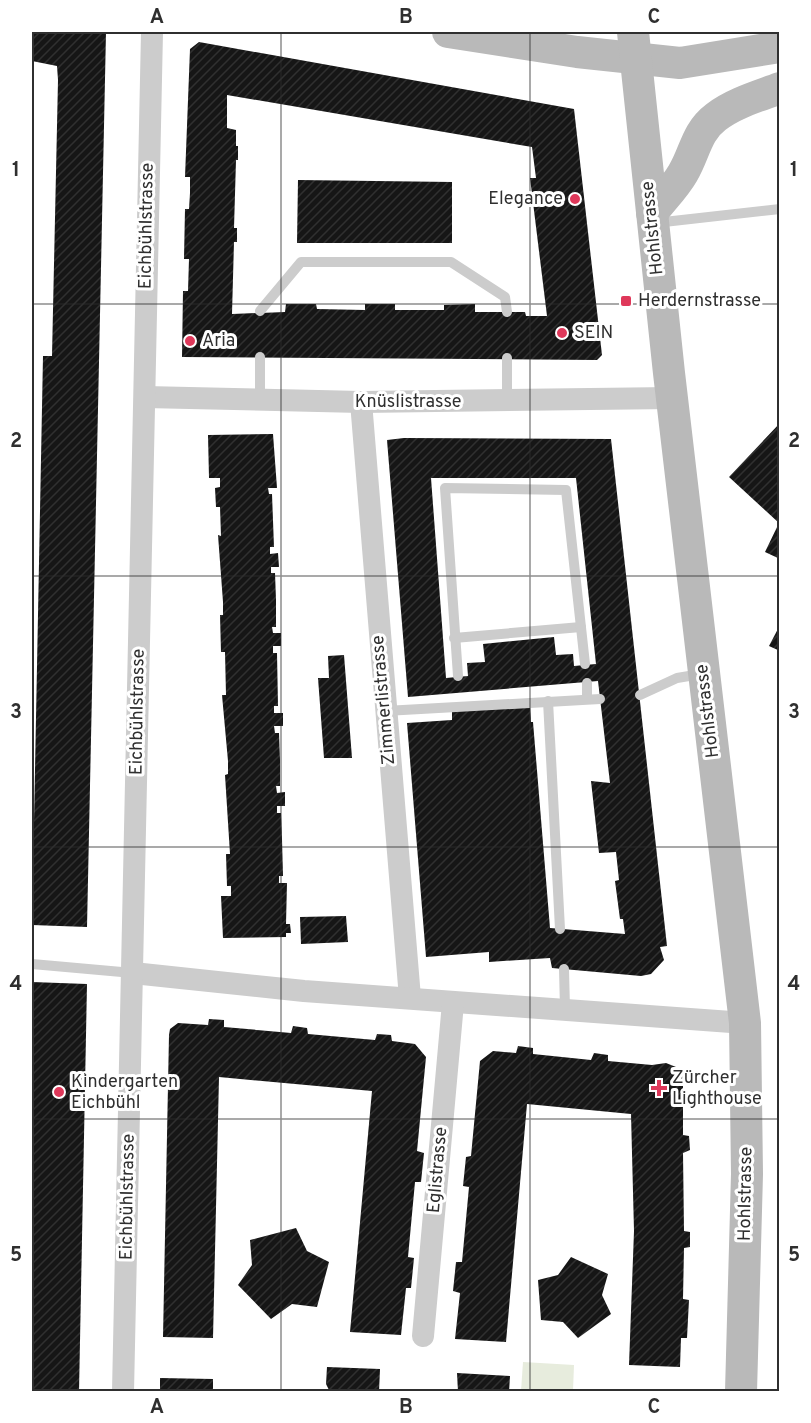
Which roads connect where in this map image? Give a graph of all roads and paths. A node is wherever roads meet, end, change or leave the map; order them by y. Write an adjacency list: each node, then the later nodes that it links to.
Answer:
1 (152, 32): 12 (street, Eichbühlstrasse)
2 (448, 32): 3 (street)
3 (635, 45): 4 (street); 7 (street, Hohlstrasse)
4 (780, 47)
5 (780, 88): 7 (street)
6 (780, 210): 7 (lane)
7 (652, 218): 13 (street, Hohlstrasse)
8 (260, 311): 9 (lane)
9 (507, 312)
10 (260, 357): 14 (lane)
11 (507, 358): 15 (lane)
12 (144, 398): 14 (street, Knüslistrasse); 31 (street, Eichbühlstrasse)
13 (672, 398): 15 (street, Knüslistrasse); 20 (street, Hohlstrasse)
14 (260, 400): 16 (street, Knüslistrasse)
15 (517, 401): 16 (street, Knüslistrasse)
16 (361, 402): 27 (street, Zimmerlistrasse)
17 (580, 627): 18 (lane); 18 (lane); 19 (lane)
18 (454, 638): 21 (lane)
19 (585, 664)
20 (704, 674): 23 (lane); 35 (street, Hohlstrasse)
21 (458, 676)
22 (587, 683): 24 (lane)
23 (640, 695)
24 (587, 698): 25 (lane); 26 (lane)
25 (600, 699)
26 (548, 701): 27 (lane); 28 (lane)
27 (385, 711): 32 (street, Zimmerlistrasse)
28 (560, 929)
29 (32, 964): 31 (lane)
30 (564, 969): 34 (lane)
31 (133, 973): 32 (street); 37 (street, Eichbühlstrasse)
32 (410, 998): 33 (street)
33 (453, 1004): 34 (street); 36 (street, Eglistrasse)
34 (564, 1009): 35 (street)
35 (745, 1023): 38 (street, Hohlstrasse)
36 (423, 1336)
37 (123, 1392)
38 (741, 1392)

